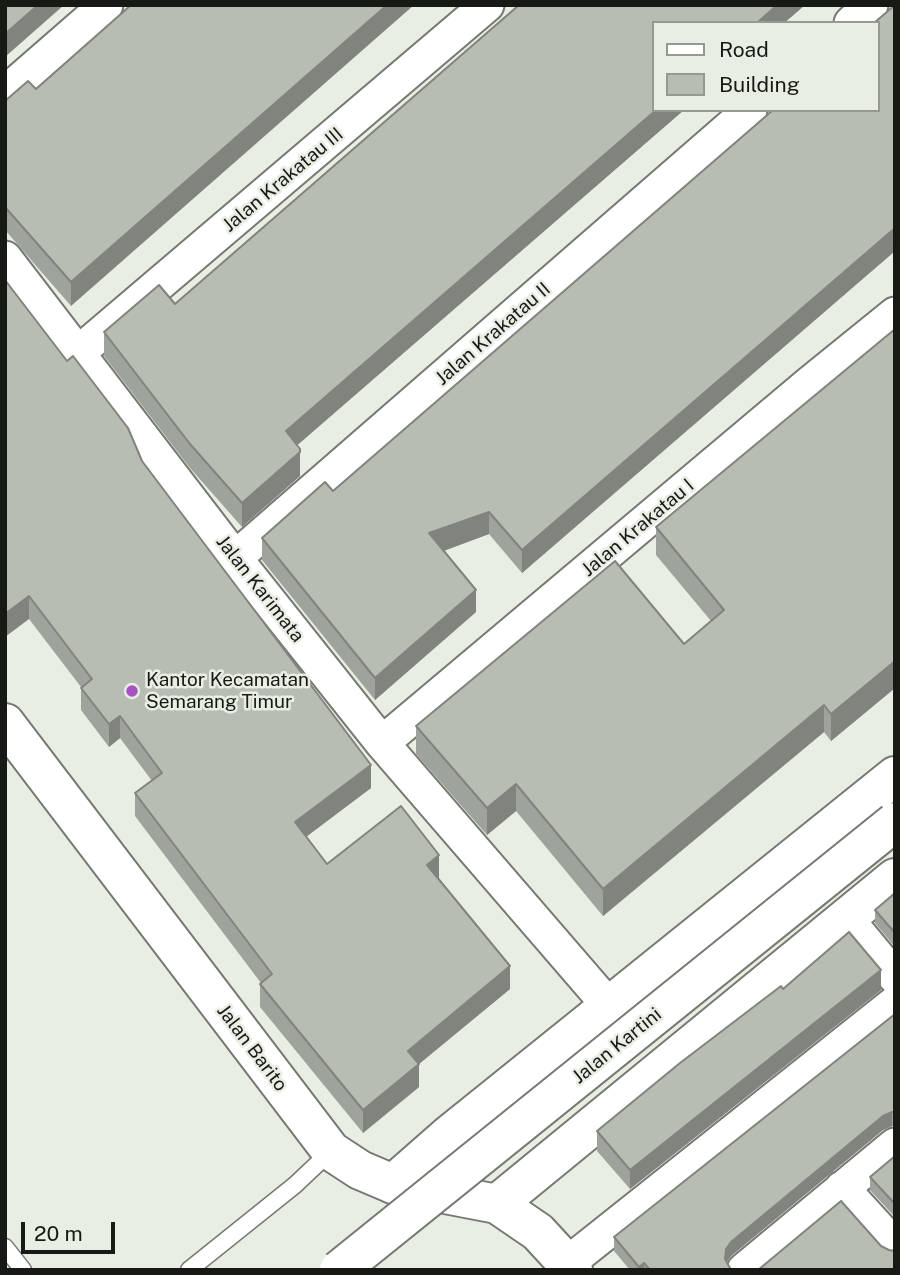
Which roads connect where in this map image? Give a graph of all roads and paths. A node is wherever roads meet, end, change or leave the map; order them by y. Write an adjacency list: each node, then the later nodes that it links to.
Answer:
1 (106, 5): 5 (street)
2 (487, 5): 9 (street, Jalan Krakatau III)
3 (871, 5): 4 (street)
4 (853, 21)
5 (5, 93)
6 (748, 112): 10 (street, Jalan Krakatau II)
7 (5, 258): 9 (street, Jalan Karimata)
8 (895, 314): 12 (street, Jalan Krakatau I)
9 (78, 353): 10 (street, Jalan Karimata)
10 (235, 558): 12 (street, Jalan Karimata)
11 (5, 723): 21 (main road, Jalan Barito)
12 (382, 743): 19 (street, Jalan Karimata)
13 (895, 776): 19 (main road, Jalan Kartini)
14 (895, 822): 30 (main road, Jalan Kartini, bridge)
15 (895, 878): 16 (main road)
16 (847, 919): 17 (street); 24 (main road)
17 (895, 976)
18 (895, 1003): 27 (street)
19 (609, 1006): 22 (main road, Jalan Kartini)
20 (895, 1145): 23 (street)
21 (331, 1151): 22 (main road, Jalan Barito); 29 (lane)
22 (393, 1184): 24 (main road, Jalan Barito)
23 (842, 1188): 25 (street); 31 (street)
24 (498, 1204): 27 (main road, Jalan Barito)
25 (895, 1246)
26 (5, 1247): 28 (lane)
27 (571, 1266)
28 (23, 1270)
29 (189, 1270)
30 (339, 1270)
31 (744, 1270)

